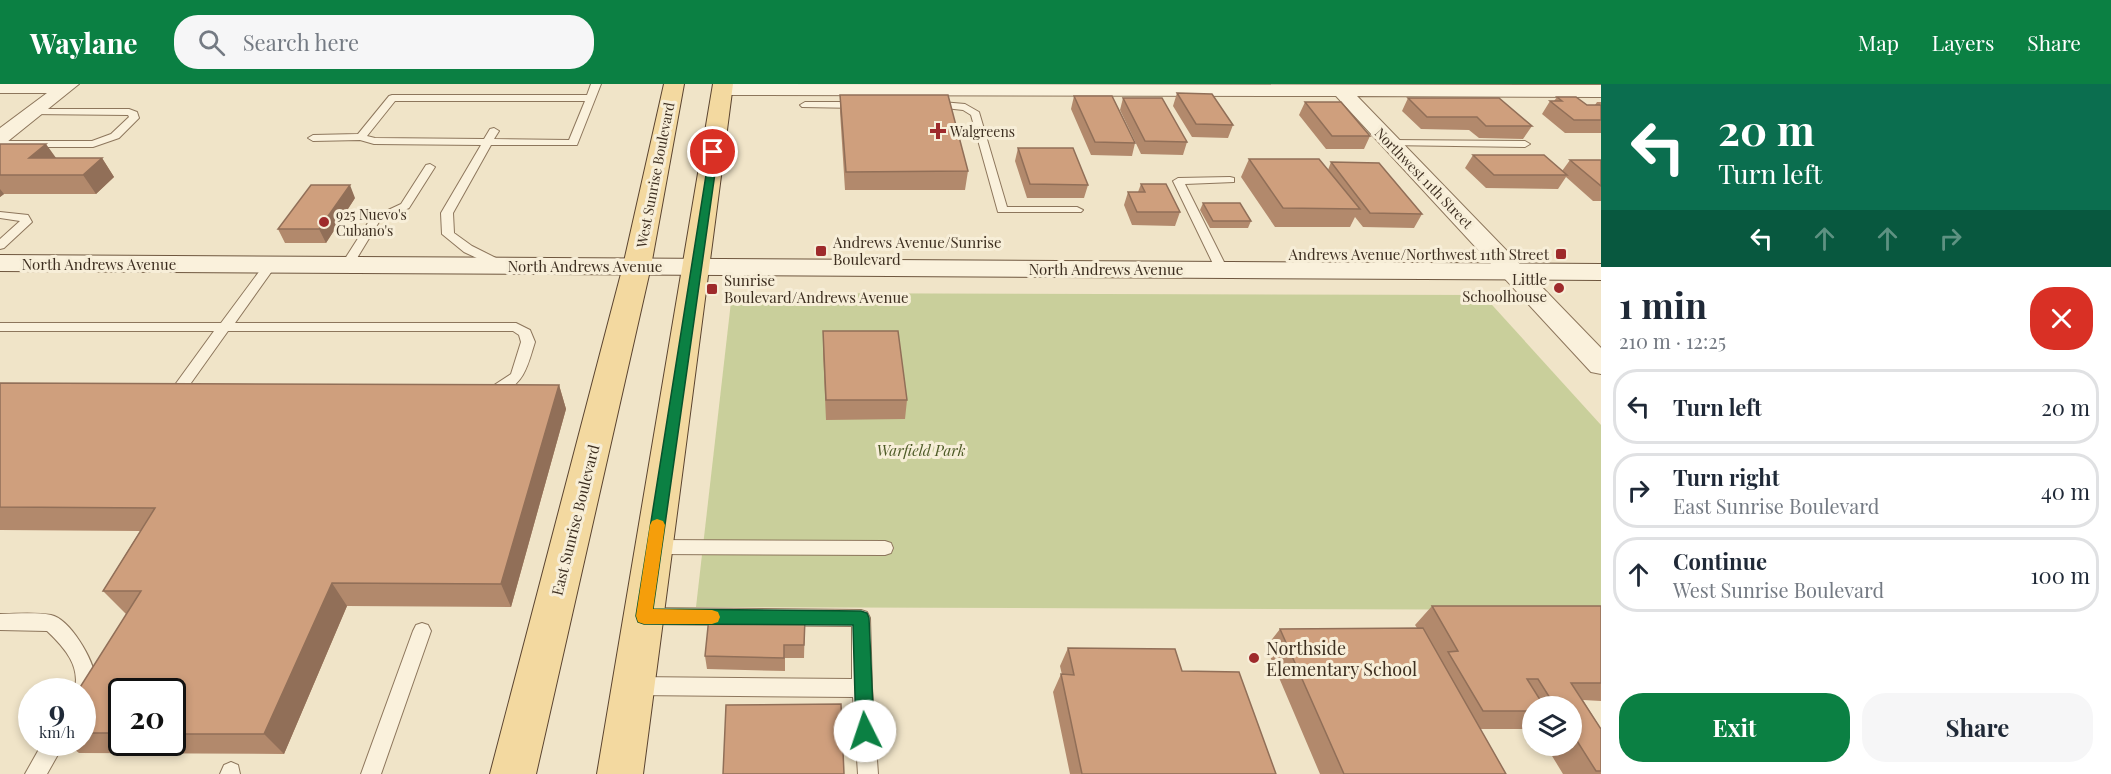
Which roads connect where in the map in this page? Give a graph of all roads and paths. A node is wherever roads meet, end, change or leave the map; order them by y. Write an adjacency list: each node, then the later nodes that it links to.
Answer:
1 (596, 84): 12 (lane)
2 (674, 84): 39 (main road, West Sunrise Boulevard)
3 (68, 85): 4 (street); 15 (street)
4 (0, 87)
5 (723, 87): 11 (street); 40 (main road)
6 (848, 87): 7 (street); 11 (street)
7 (1190, 87): 8 (street)
8 (1237, 87): 9 (street)
9 (1337, 87): 10 (street); 27 (street, Northwest 11th Street)
10 (1601, 91)
11 (804, 93): 14 (lane)
12 (590, 98): 20 (lane); 26 (lane)
13 (924, 104): 32 (lane)
14 (865, 105)
15 (33, 112): 21 (street); 28 (lane)
16 (419, 131): 23 (lane)
17 (494, 131): 25 (lane)
18 (533, 131): 26 (lane)
19 (454, 132): 24 (lane)
20 (361, 137): 22 (lane); 23 (lane)
21 (0, 138)
22 (314, 138)
23 (413, 141): 24 (lane)
24 (448, 142): 25 (lane)
25 (488, 142): 26 (lane); 38 (lane)
26 (528, 142)
27 (1390, 143): 29 (lane); 43 (street, Northwest 11th Street)
28 (0, 144)
29 (1525, 144)
30 (430, 167): 37 (lane)
31 (1230, 180): 41 (lane)
32 (1077, 210)
33 (0, 215): 34 (lane)
34 (0, 244)
35 (0, 263): 36 (main road, North Andrews Avenue)
36 (271, 264): 37 (main road, North Andrews Avenue); 45 (lane)
37 (346, 265): 38 (main road, North Andrews Avenue)
38 (500, 265): 39 (main road, North Andrews Avenue)
39 (637, 266): 40 (main road, North Andrews Avenue); 60 (main road, East Sunrise Boulevard)
40 (696, 266): 41 (main road, North Andrews Avenue); 49 (main road)
41 (1222, 270): 43 (main road, North Andrews Avenue)
42 (1601, 272): 43 (main road, North Andrews Avenue)
43 (1514, 273): 46 (street, Northwest 11th Street)
44 (0, 327): 45 (lane)
45 (225, 327): 47 (lane); 48 (lane)
46 (1601, 365)
47 (200, 393)
48 (468, 393)
49 (654, 547): 50 (lane); 51 (main road)
50 (885, 548)
51 (644, 616): 55 (main road); 56 (lane)
52 (0, 622): 54 (lane)
53 (422, 631): 59 (lane)
54 (84, 678)
55 (633, 686): 56 (lane); 61 (main road)
56 (862, 688): 62 (lane)
57 (46, 756): 58 (lane)
58 (35, 774)
59 (371, 774)
60 (513, 774)
61 (620, 774)
62 (868, 774)

